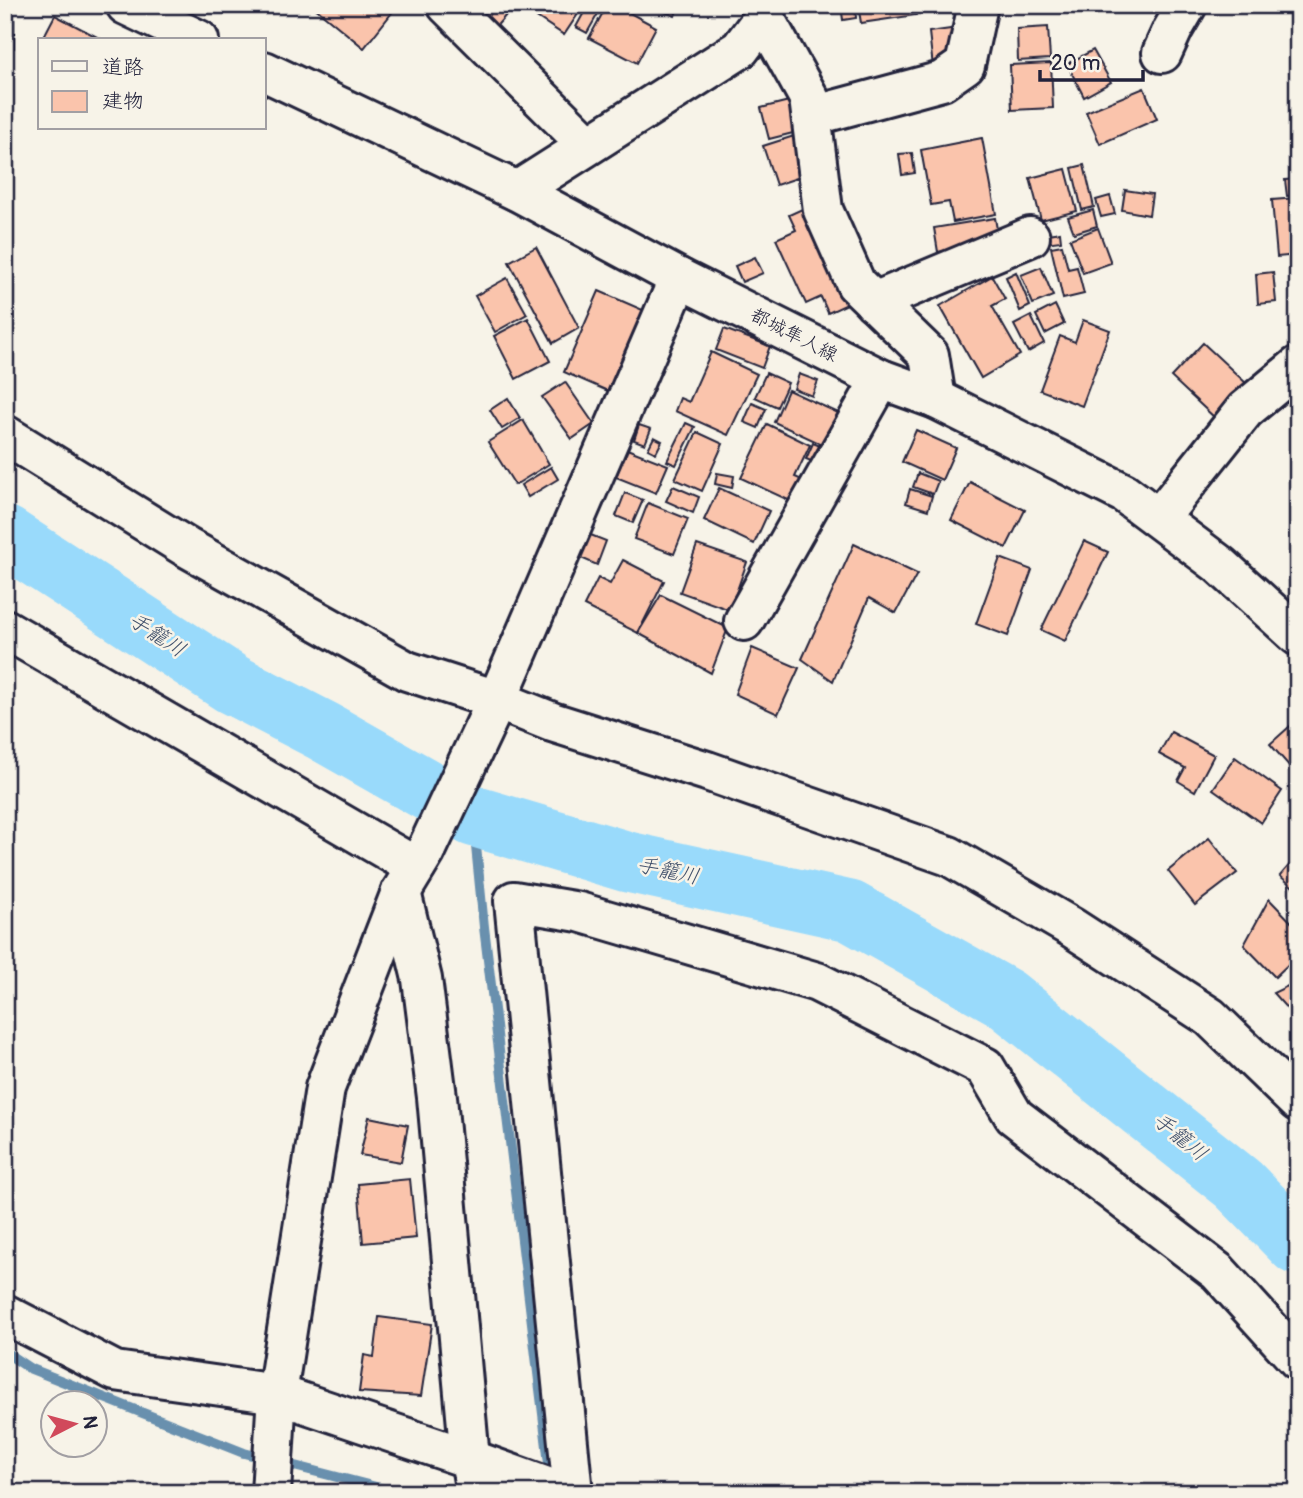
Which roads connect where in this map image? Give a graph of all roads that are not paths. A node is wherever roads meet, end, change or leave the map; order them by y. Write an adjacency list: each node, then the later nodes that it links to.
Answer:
1 (126, 5): 6 (street)
2 (447, 5): 10 (street)
3 (978, 5): 9 (street)
4 (1187, 5): 7 (street)
5 (765, 11): 9 (street); 10 (street)
6 (195, 38)
7 (1163, 53)
8 (266, 72): 11 (street, 都城隼人線)
9 (812, 116): 14 (street)
10 (588, 145): 11 (street)
11 (517, 191): 13 (street, 都城隼人線)
12 (1030, 237): 14 (street)
13 (679, 278): 16 (street, 都城隼人線); 23 (street)
14 (874, 302): 17 (street)
15 (1298, 366): 19 (street)
16 (881, 379): 17 (street, 都城隼人線); 20 (street)
17 (936, 399): 19 (street, 都城隼人線)
18 (5, 435): 23 (street)
19 (1159, 518): 22 (street, 都城隼人線)
20 (744, 621)
21 (5, 629): 24 (street)
22 (1298, 636)
23 (497, 700): 24 (street); 25 (street)
24 (414, 870): 28 (street); 29 (street)
25 (1298, 1102)
26 (5, 1314): 28 (street)
27 (1298, 1360): 32 (street)
28 (277, 1394): 29 (street); 30 (street)
29 (474, 1480): 31 (street)
30 (271, 1488)
31 (564, 1493)
32 (573, 1493)

